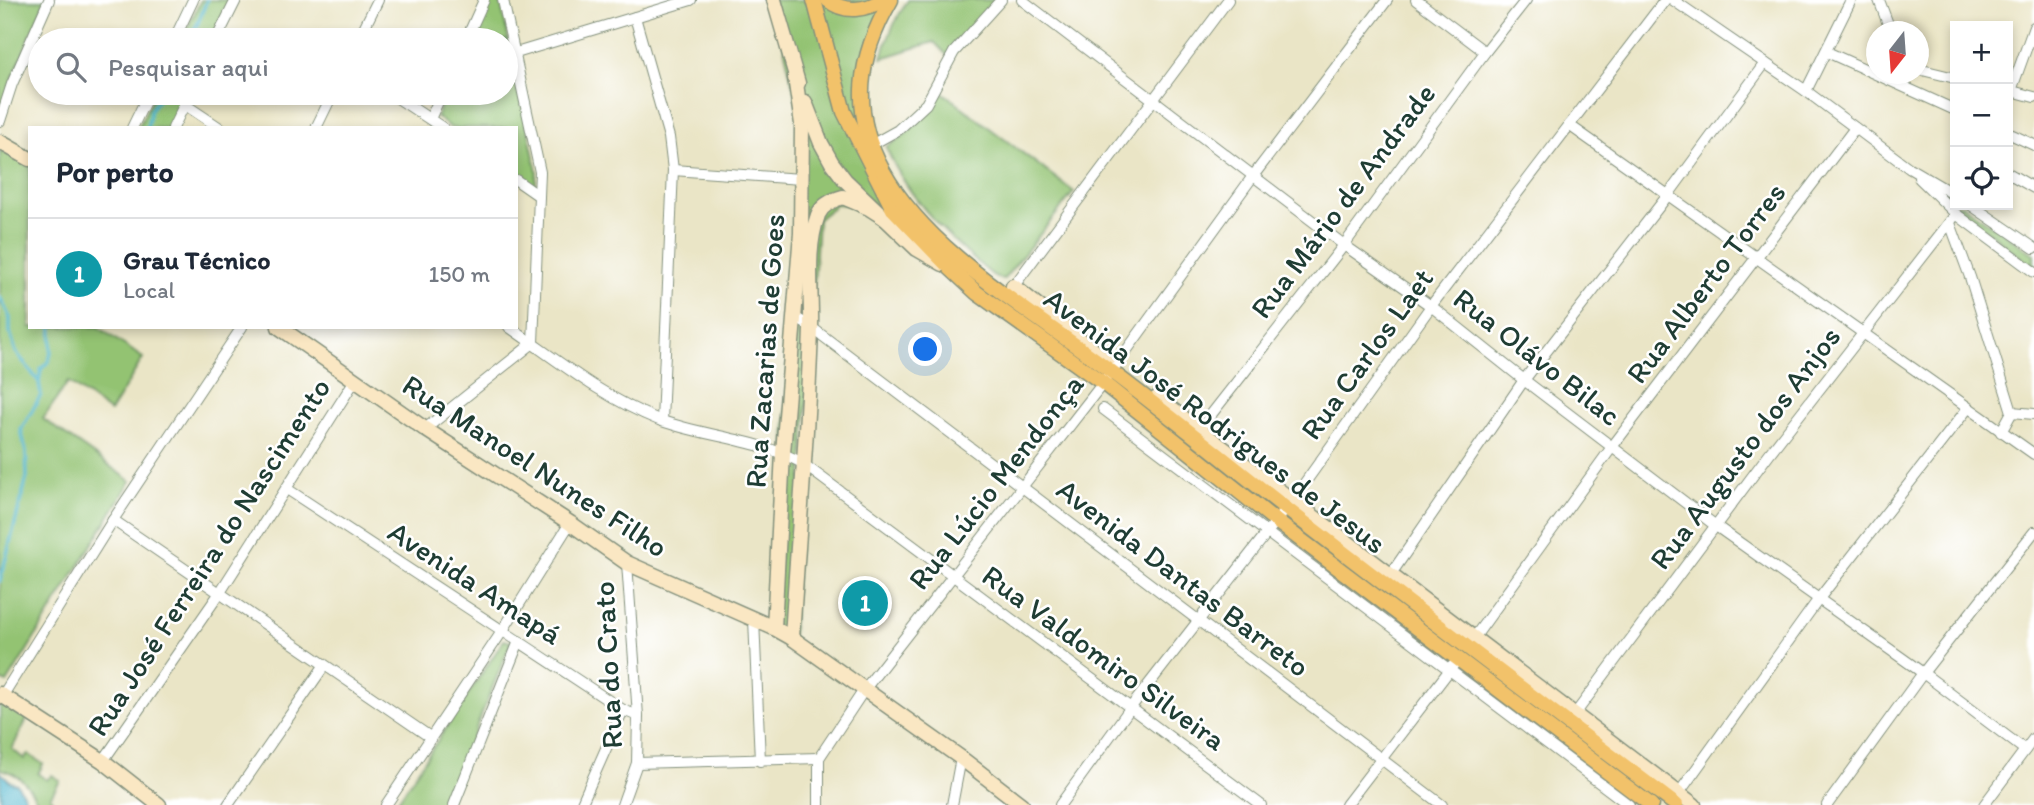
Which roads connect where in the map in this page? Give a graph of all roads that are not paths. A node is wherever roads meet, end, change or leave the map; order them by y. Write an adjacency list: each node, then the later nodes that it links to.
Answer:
1 (50, 0): 26 (street)
2 (193, 0): 27 (street)
3 (236, 0): 28 (street)
4 (378, 0): 29 (street)
5 (484, 0): 30 (street)
6 (503, 0): 31 (street)
7 (691, 0): 23 (street)
8 (774, 0): 40 (street)
9 (814, 0): 86 (main road, Avenida José Rodrigues de Jesus)
10 (828, 0): 11 (main road)
11 (883, 0)
12 (891, 0): 66 (main road, Avenida José Rodrigues de Jesus)
13 (1001, 0): 66 (street)
14 (1022, 0): 47 (street, Rua Olávo Bilac)
15 (1387, 0): 71 (street, Rua Lúcio Mendonça)
16 (1416, 0): 34 (street)
17 (1526, 0): 34 (street, Rua Mário de Andrade)
18 (1665, 0): 57 (street, Rua Carlos Laet)
19 (1673, 0): 37 (street)
20 (1851, 0): 35 (street)
21 (1879, 0): 24 (street)
22 (1223, 2): 47 (street)
23 (635, 17): 33 (street); 70 (street)
24 (1887, 21)
25 (2034, 27): 43 (street)
26 (37, 28)
27 (180, 28)
28 (222, 28)
29 (365, 28)
30 (471, 28)
31 (510, 28)
32 (28, 49): 56 (street)
33 (518, 52)
34 (1485, 52): 83 (street, Rua Mário de Andrade)
35 (1827, 52): 38 (street); 44 (street)
36 (518, 63): 78 (street)
37 (1765, 63): 44 (street); 77 (street)
38 (1866, 67)
39 (1929, 72): 41 (street)
40 (795, 77): 73 (street, Rua Zacarias de Goes); 81 (street)
41 (1950, 77)
42 (1906, 84): 54 (street)
43 (2012, 84)
44 (1805, 91): 63 (street)
45 (2013, 94): 46 (street)
46 (2034, 97)
47 (1153, 98): 71 (street, Rua Olávo Bilac); 88 (street)
48 (143, 105): 58 (street)
49 (184, 105): 59 (street)
50 (185, 105): 60 (street)
51 (327, 105): 61 (street)
52 (408, 105): 55 (street)
53 (436, 105): 55 (street)
54 (1950, 107)
55 (430, 119): 62 (street)
56 (0, 121)
57 (1569, 125): 77 (street); 89 (street, Rua Carlos Laet)
58 (133, 126)
59 (174, 126)
60 (216, 126)
61 (317, 126)
62 (440, 126)
63 (1855, 128): 69 (street); 85 (street, Rua Alberto Torres)
64 (2013, 135): 67 (street)
65 (0, 142): 68 (street)
66 (871, 145): 88 (main road, Avenida José Rodrigues de Jesus)
67 (2034, 145)
68 (28, 158)
69 (1909, 168): 76 (street); 80 (street)
70 (673, 170): 73 (street); 104 (street)
71 (1253, 176): 83 (street, Rua Olávo Bilac); 97 (street, Rua Lúcio Mendonça)
72 (2013, 176): 75 (street)
73 (802, 179): 90 (street, Rua Zacarias de Goes)
74 (518, 181): 78 (street)
75 (2034, 188)
76 (1950, 192)
77 (1668, 195): 85 (street); 99 (street)
78 (539, 196): 96 (street)
79 (1978, 210): 84 (street)
80 (1956, 214): 82 (street, Rua Augusto dos Anjos); 87 (street)
81 (891, 222): 86 (street); 91 (street, Rua Zacarias de Goes)
82 (1950, 223): 95 (street, Rua Augusto dos Anjos); 102 (street)
83 (1344, 245): 89 (street, Rua Olávo Bilac); 106 (street, Rua Mário de Andrade)
84 (2034, 248)
85 (1756, 258): 95 (street); 108 (street, Rua Alberto Torres)
86 (950, 268): 97 (main road, Avenida José Rodrigues de Jesus)
87 (2034, 272)
88 (1010, 290): 97 (main road, Avenida José Rodrigues de Jesus)
89 (1431, 306): 99 (street, Rua Olávo Bilac); 114 (street, Rua Carlos Laet)
90 (793, 316): 91 (street, Avenida Dantas Barreto); 109 (street, Rua Zacarias de Goes)
91 (811, 327): 111 (street, Rua Zacarias de Goes); 112 (street, Avenida Dantas Barreto)
92 (241, 329): 115 (street)
93 (282, 329): 98 (street, Rua Manoel Nunes Filho)
94 (512, 329): 96 (street, Rua Valdomiro Silveira)
95 (1863, 333): 100 (street); 118 (street, Rua Augusto dos Anjos)
96 (533, 343): 104 (street, Rua Valdomiro Silveira); 105 (street)
97 (1110, 373): 106 (street, Avenida José Rodrigues de Jesus); 112 (street, Rua Lúcio Mendonça); 114 (main road, Avenida José Rodrigues de Jesus); 117 (main road, Avenida José Rodrigues de Jesus)
98 (355, 380): 105 (street, Rua Manoel Nunes Filho); 113 (street, Rua José Ferreira do Nascimento)
99 (1524, 380): 108 (street, Rua Olávo Bilac); 121 (street)
100 (1968, 408): 107 (street); 124 (street)
101 (1103, 409): 117 (street, Avenida José Rodrigues de Jesus)
102 (2012, 412): 103 (street); 107 (street)
103 (2034, 414)
104 (662, 421): 109 (street, Rua Valdomiro Silveira)
105 (425, 429): 116 (street, Rua Manoel Nunes Filho)
106 (1199, 430): 114 (street, Avenida José Rodrigues de Jesus)
107 (2001, 432): 110 (street)
108 (1612, 447): 118 (street, Rua Olávo Bilac); 130 (street, Rua Alberto Torres)
109 (783, 453): 111 (street, Rua Valdomiro Silveira); 127 (street, Rua Zacarias de Goes)
110 (2034, 454)
111 (802, 463): 122 (street, Rua Valdomiro Silveira); 129 (street, Rua Zacarias de Goes)
112 (1022, 487): 122 (street, Rua Lúcio Mendonça); 126 (street, Avenida Dantas Barreto)
113 (287, 489): 123 (street, Rua José Ferreira do Nascimento); 128 (street, Avenida Amapá)
114 (1290, 504): 117 (street, Rua Carlos Laet); 121 (street, Avenida José Rodrigues de Jesus); 151 (main road, Avenida José Rodrigues de Jesus)
115 (113, 520): 123 (street); 137 (street)
116 (570, 523): 120 (street, Rua Manoel Nunes Filho); 128 (street)
117 (1272, 526): 126 (street, Rua Carlos Laet); 132 (main road, Avenida José Rodrigues de Jesus); 134 (street)
118 (1716, 526): 124 (street, Rua Olávo Bilac); 140 (street, Rua Augusto dos Anjos)
119 (2034, 531): 135 (street)
120 (627, 563): 125 (street, Rua Manoel Nunes Filho); 141 (street, Rua do Crato)
121 (1391, 574): 130 (street, Avenida José Rodrigues de Jesus)
122 (954, 578): 136 (street, Rua Lúcio Mendonça); 138 (street, Rua Valdomiro Silveira)
123 (219, 594): 133 (street); 148 (street, Rua José Ferreira do Nascimento)
124 (1818, 600): 135 (street, Rua Olávo Bilac); 151 (street)
125 (754, 619): 127 (street, Rua Manoel Nunes Filho); 149 (street)
126 (1198, 620): 138 (street, Rua Carlos Laet); 147 (street, Avenida Dantas Barreto)
127 (775, 628): 129 (street, Rua Manoel Nunes Filho)
128 (503, 630): 131 (street, Avenida Amapá); 142 (street)
129 (792, 638): 136 (street, Rua Manoel Nunes Filho)
130 (1474, 638): 140 (street, Avenida José Rodrigues de Jesus)
131 (519, 640): 139 (street, Avenida Amapá); 155 (street)
132 (1458, 659): 134 (street); 166 (main road, Avenida José Rodrigues de Jesus)
133 (324, 666): 142 (street); 153 (street)
134 (1449, 671): 147 (street); 165 (street)
135 (1923, 673): 144 (street, Rua Olávo Bilac); 168 (street)
136 (864, 690): 145 (street, Rua Lúcio Mendonça); 146 (street, Rua Manoel Nunes Filho)
137 (2, 694): 148 (street)
138 (1131, 707): 161 (street, Rua Carlos Laet); 162 (street, Rua Valdomiro Silveira)
139 (623, 709): 141 (street, Avenida Amapá); 156 (street)
140 (1575, 714): 151 (street, Avenida José Rodrigues de Jesus)
141 (638, 716): 150 (street, Rua do Crato)
142 (430, 737): 154 (street)
143 (2034, 738): 144 (street)
144 (2025, 750): 169 (street)
145 (819, 758): 149 (street); 158 (street)
146 (961, 758): 159 (street); 160 (street, Rua Manoel Nunes Filho)
147 (1381, 758): 163 (street); 164 (street, Avenida Dantas Barreto)
148 (103, 761): 152 (street)
149 (760, 761): 150 (street)
150 (637, 763): 157 (street, Rua do Crato)
151 (1677, 799): 167 (street, Avenida José Rodrigues de Jesus)
152 (159, 805)
153 (228, 805)
154 (386, 805)
155 (454, 805)
156 (580, 805)
157 (622, 805)
158 (819, 805)
159 (952, 805)
160 (1021, 805)
161 (1060, 805)
162 (1261, 805)
163 (1346, 805)
164 (1442, 805)
165 (1629, 805)
166 (1651, 805)
167 (1695, 805)
168 (1827, 805)
169 (1984, 805)

